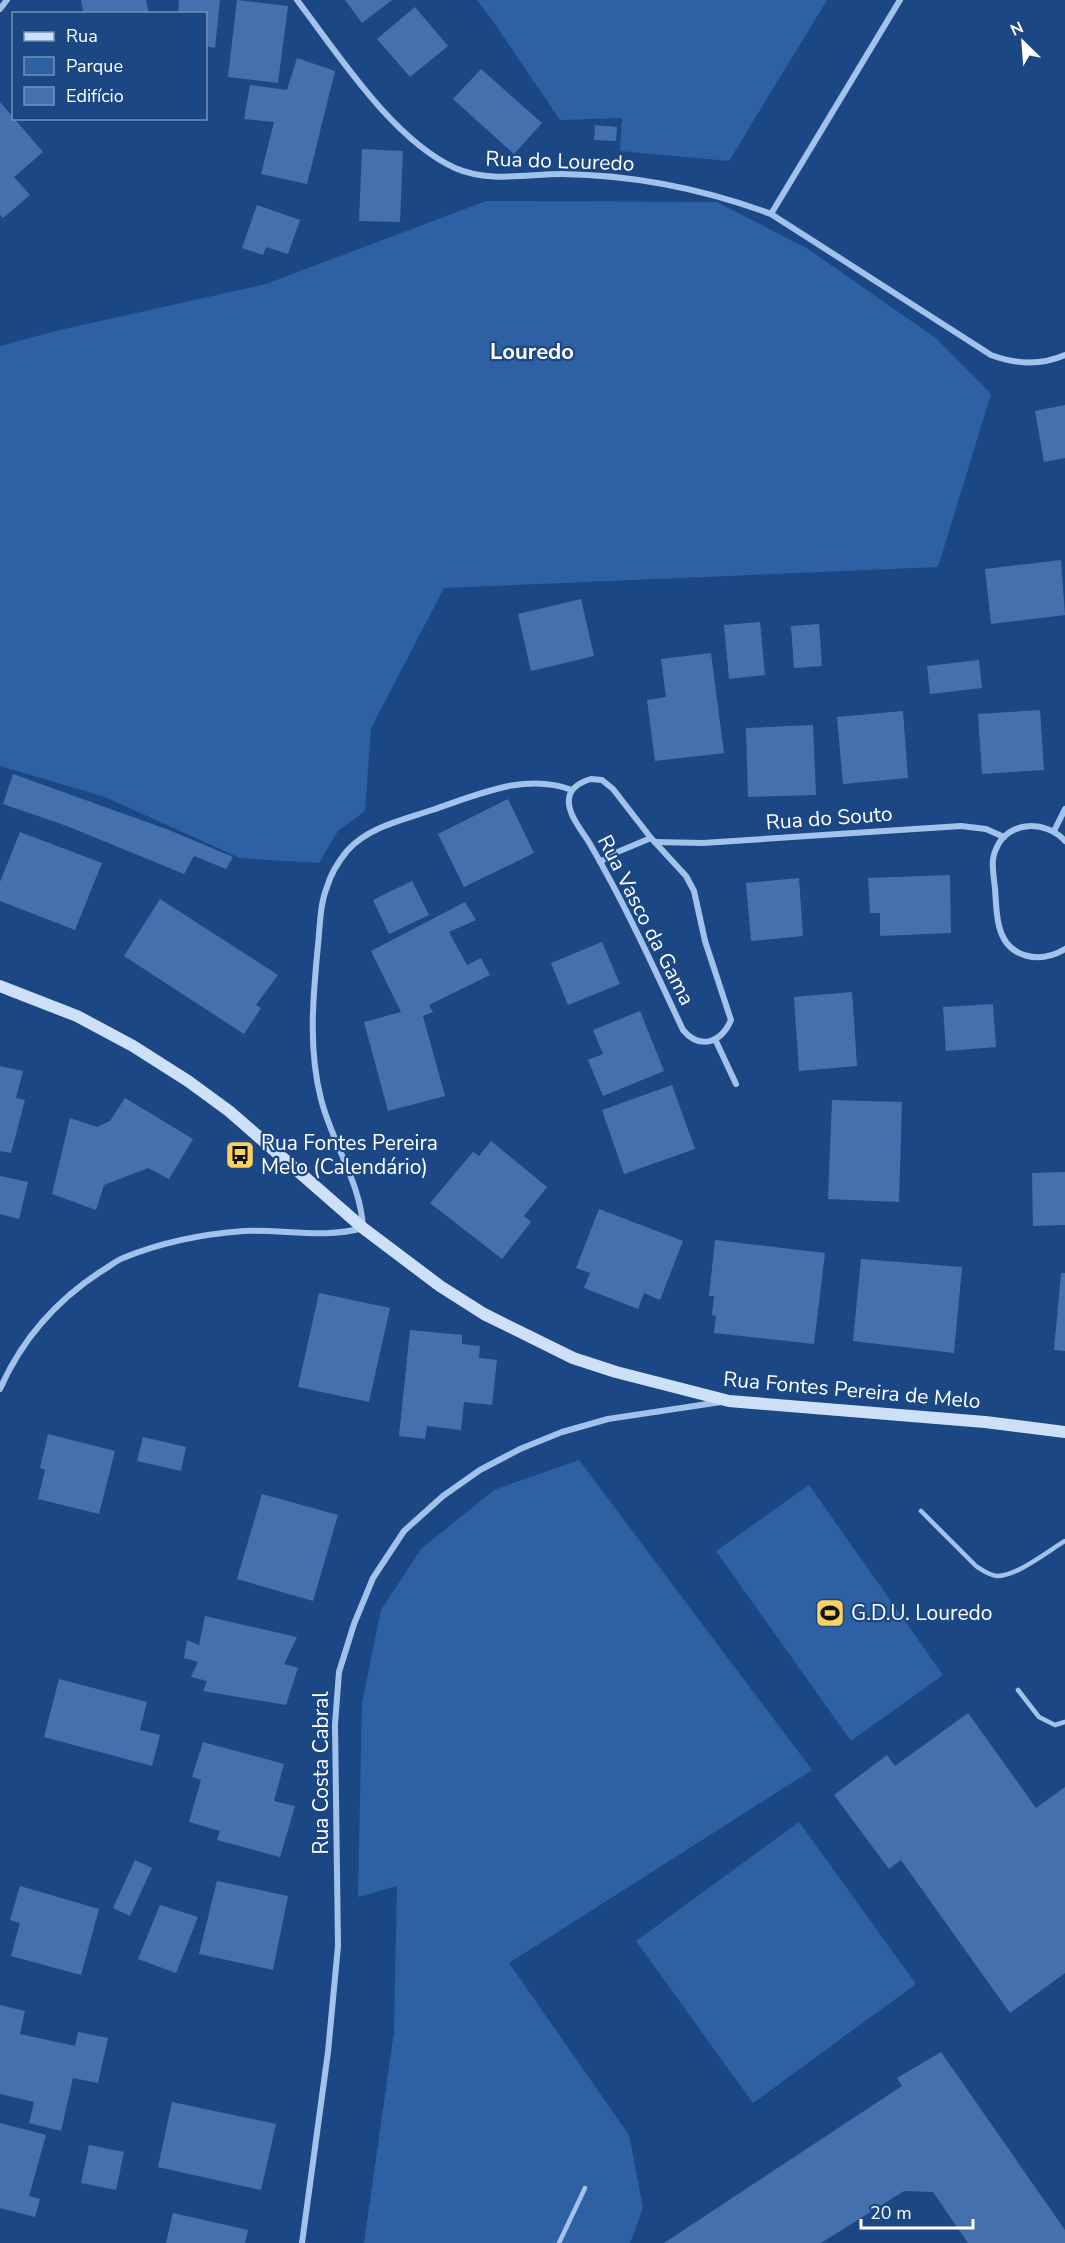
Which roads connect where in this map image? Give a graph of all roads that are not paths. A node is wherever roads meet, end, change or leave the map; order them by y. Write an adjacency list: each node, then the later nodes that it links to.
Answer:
1 (7, 0): 4 (street)
2 (297, 0): 5 (street, Rua do Louredo)
3 (900, 0): 5 (street)
4 (0, 9)
5 (771, 214): 6 (street, Rua do Louredo)
6 (1065, 355)
7 (572, 790): 11 (street, Rua Vasco da Gama); 13 (street, Rua Vasco da Gama); 18 (street)
8 (1065, 809): 9 (street)
9 (1054, 831): 10 (street); 12 (street)
10 (1004, 837): 11 (street, Rua do Souto); 14 (street)
11 (653, 840): 13 (street, Rua do Souto); 16 (street, Rua Vasco da Gama)
12 (1065, 841)
13 (600, 862): 16 (street, Rua Vasco da Gama)
14 (1065, 949)
15 (0, 986): 18 (street, Rua Fontes Pereira de Melo)
16 (715, 1039): 17 (street)
17 (736, 1084)
18 (363, 1228): 19 (street); 20 (street, Rua Fontes Pereira de Melo)
19 (0, 1389)
20 (729, 1401): 21 (street, Rua Fontes Pereira de Melo); 27 (street, Rua Costa Cabral)
21 (1065, 1432)
22 (921, 1511): 23 (lane)
23 (1065, 1541)
24 (1018, 1690): 25 (lane)
25 (1065, 1722)
26 (585, 2188): 28 (lane)
27 (302, 2243)
28 (559, 2243)

